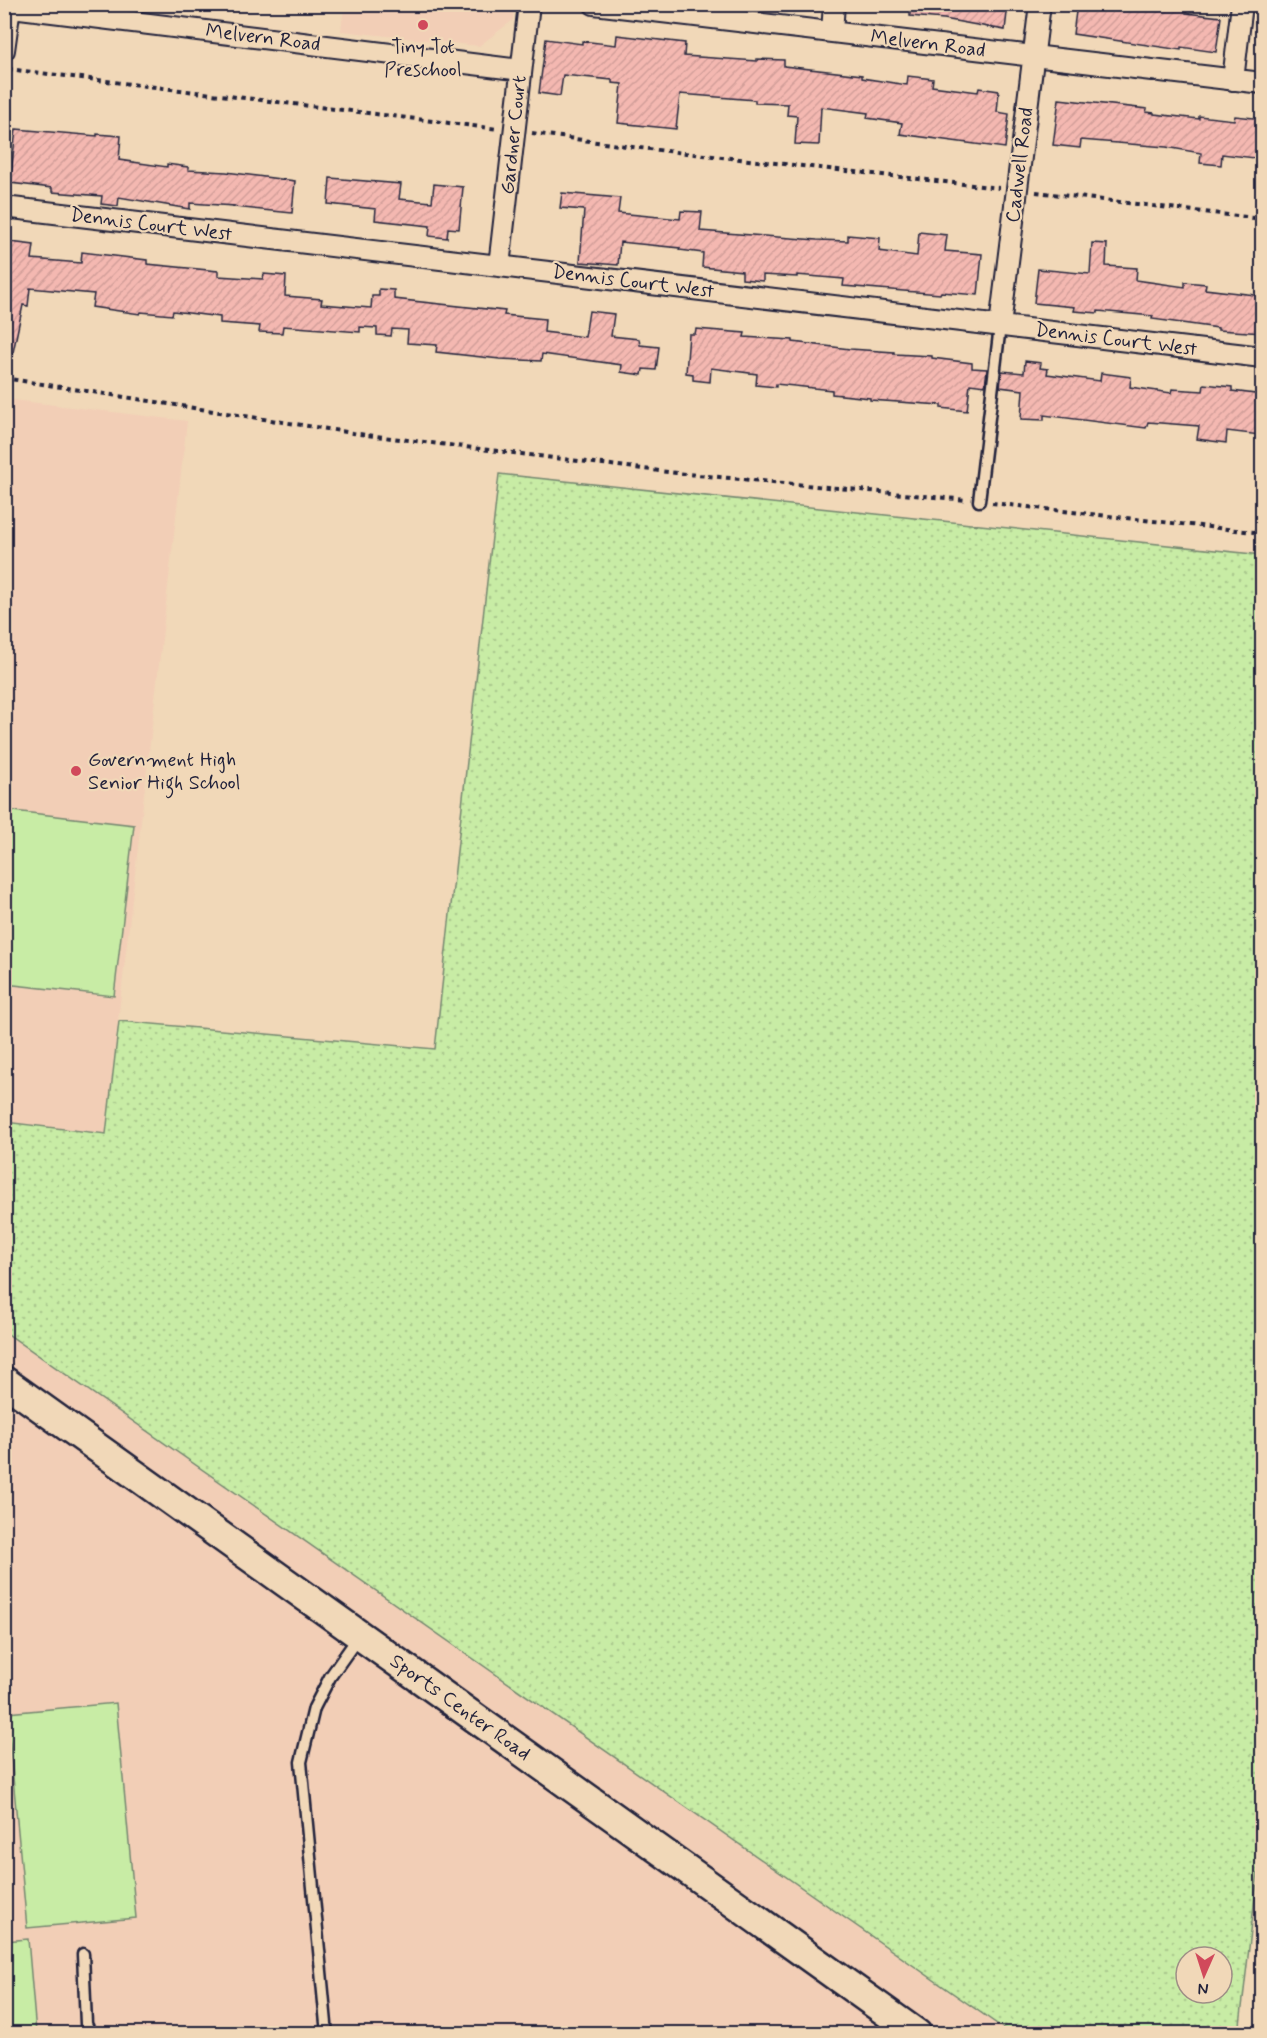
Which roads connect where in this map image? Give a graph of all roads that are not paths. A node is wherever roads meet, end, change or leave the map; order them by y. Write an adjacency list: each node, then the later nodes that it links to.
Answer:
1 (529, 4): 11 (street, Gardner Court)
2 (594, 4): 7 (street, Melvern Road)
3 (834, 4): 8 (street)
4 (1040, 4): 10 (street, Cadwell Road)
5 (1242, 4): 12 (street)
6 (7, 6): 9 (street); 11 (street, Melvern Road)
7 (636, 7): 8 (street, Melvern Road)
8 (832, 32): 10 (street, Melvern Road)
9 (4, 50)
10 (1033, 56): 12 (street, Melvern Road); 16 (street, Cadwell Road)
11 (521, 70): 15 (street, Gardner Court)
12 (1233, 80): 13 (street, Melvern Road)
13 (1263, 83)
14 (4, 207): 15 (street, Dennis Court West)
15 (499, 266): 16 (street, Dennis Court West)
16 (1000, 326): 17 (street, Dennis Court West); 18 (lane)
17 (1263, 357)
18 (979, 501)
19 (4, 1381): 20 (main road, Sports Center Road)
20 (360, 1635): 23 (lane); 24 (main road, Sports Center Road)
21 (83, 1954): 22 (lane)
22 (91, 2034)
23 (327, 2034)
24 (917, 2034)

